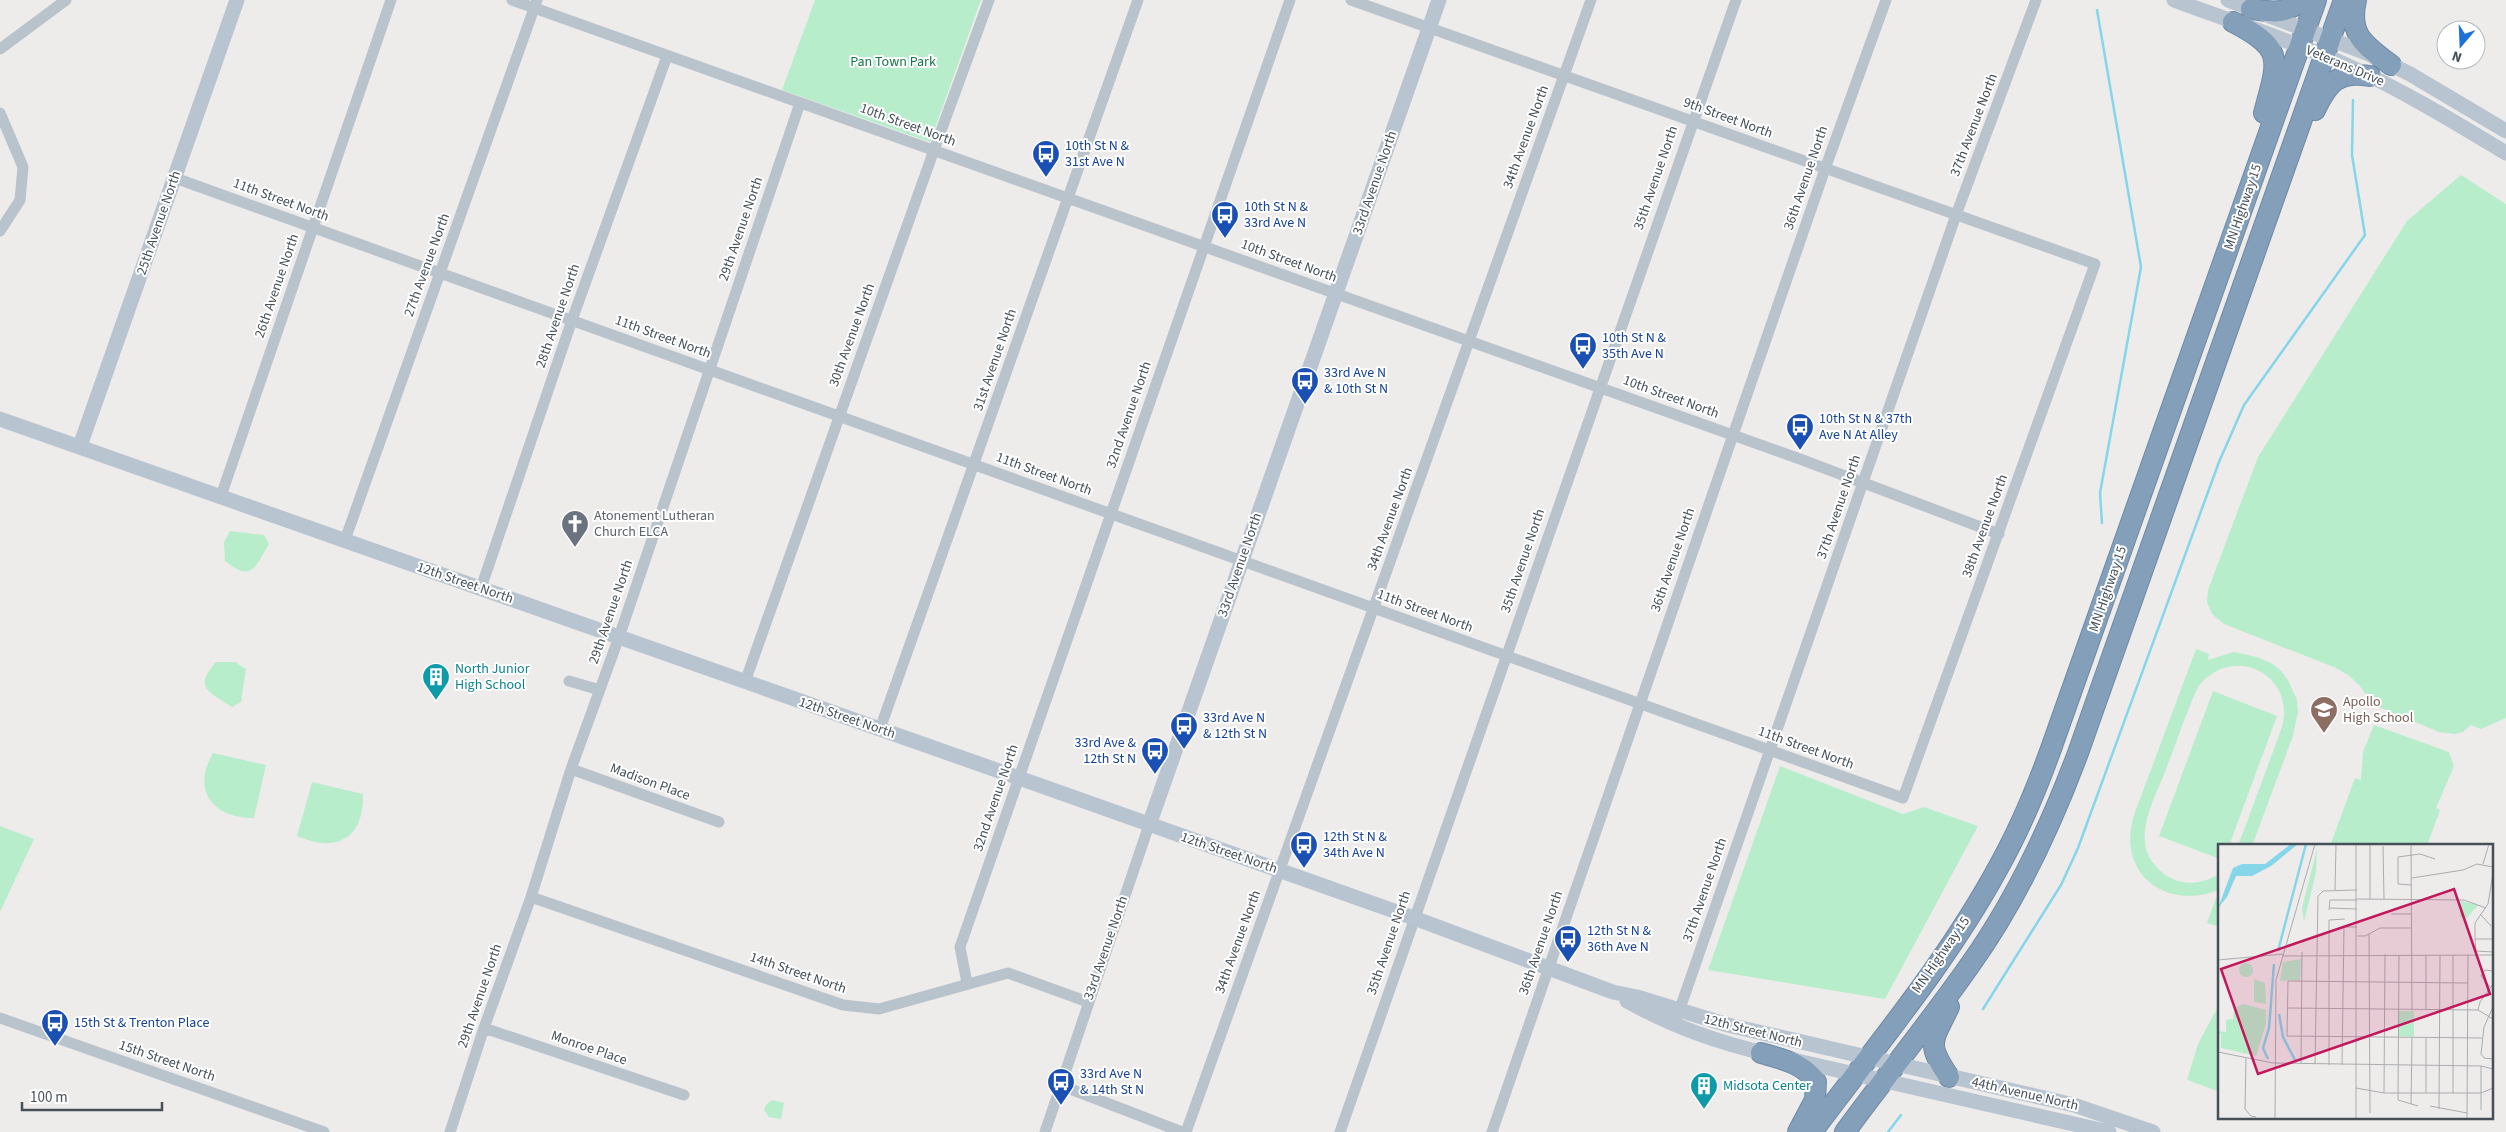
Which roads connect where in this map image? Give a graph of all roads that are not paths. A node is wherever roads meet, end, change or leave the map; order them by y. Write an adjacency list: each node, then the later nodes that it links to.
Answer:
1 (66, 0): 26 (street)
2 (237, 0): 38 (street, 25th Avenue North)
3 (391, 0): 42 (street, 26th Avenue North)
4 (512, 0): 20 (street, 10th Street North)
5 (989, 0): 35 (street, 30th Avenue North)
6 (1138, 0): 39 (street, 31st Avenue North)
7 (1290, 0): 45 (street, 32nd Avenue North)
8 (1351, 0): 23 (street, 9th Street North)
9 (1439, 0): 23 (street, 33rd Avenue North)
10 (1591, 0): 29 (street, 34th Avenue North)
11 (1736, 0): 33 (street, 35th Avenue North)
12 (1886, 0): 37 (street, 36th Avenue North)
13 (2036, 0): 40 (street, 37th Avenue North)
14 (2174, 0): 22 (street, Veterans Drive)
15 (2228, 0): 21 (street, Veterans Drive)
16 (2301, 0): 21 (highway)
17 (2316, 0): 24 (highway, MN Highway 15)
18 (2344, 0): 25 (highway, MN Highway 15)
19 (2356, 0): 28 (highway)
20 (536, 4): 27 (street, 10th Street North); 47 (street, 27th Avenue North)
21 (2251, 9): 24 (street, Veterans Drive)
22 (2233, 22): 24 (street, Veterans Drive); 44 (highway)
23 (1429, 28): 29 (street, 9th Street North); 48 (street, 33rd Avenue North)
24 (2303, 38): 25 (street, Veterans Drive); 44 (highway, MN Highway 15)
25 (2327, 47): 28 (street, Veterans Drive); 30 (street, Veterans Drive); 41 (highway, MN Highway 15)
26 (0, 49)
27 (667, 56): 31 (street, 10th Street North); 49 (street, 28th Avenue North)
28 (2391, 64): 34 (street, Veterans Drive)
29 (1564, 76): 33 (street, 9th Street North); 50 (street, 34th Avenue North)
30 (2370, 76): 36 (street, Veterans Drive); 41 (highway)
31 (800, 102): 35 (street, 10th Street North); 51 (street, 29th Avenue North)
32 (0, 113): 43 (street)
33 (1692, 121): 37 (street, 9th Street North); 52 (street, 35th Avenue North)
34 (2506, 131)
35 (934, 150): 39 (street, 10th Street North); 53 (street, 30th Avenue North)
36 (2506, 152)
37 (1825, 169): 40 (street, 9th Street North); 55 (street, 36th Avenue North)
38 (175, 178): 42 (street, 11th Street North); 56 (street, 25th Avenue North)
39 (1068, 198): 45 (street, 10th Street North); 57 (street, 31st Avenue North)
40 (1956, 215): 46 (street, 9th Street North); 58 (street, 37th Avenue North)
41 (2266, 222): 82 (highway, MN Highway 15)
42 (313, 227): 47 (street, 11th Street North); 59 (street, 26th Avenue North)
43 (0, 231)
44 (2232, 238): 92 (highway, MN Highway 15)
45 (1204, 247): 48 (street, 10th Street North); 60 (street, 32nd Avenue North)
46 (2094, 264): 61 (street, 38th Avenue North)
47 (440, 273): 49 (street, 11th Street North); 62 (street, 27th Avenue North)
48 (1336, 294): 50 (street, 10th Street North); 63 (street, 33rd Avenue North)
49 (572, 320): 51 (street, 11th Street North); 64 (street, 28th Avenue North)
50 (1469, 341): 52 (street, 10th Street North); 65 (street, 34th Avenue North)
51 (709, 370): 53 (street, 11th Street North); 66 (street, 29th Avenue North)
52 (1599, 388): 55 (street, 10th Street North); 67 (street, 35th Avenue North)
53 (839, 416): 57 (street, 11th Street North); 69 (street, 30th Avenue North)
54 (0, 419): 56 (street, 12th Street North)
55 (1733, 435): 58 (street, 10th Street North); 71 (street, 36th Avenue North)
56 (80, 446): 59 (street, 12th Street North)
57 (974, 464): 60 (street, 11th Street North); 72 (street, 31st Avenue North)
58 (1864, 483): 61 (street, 10th Street North); 73 (street, 37th Avenue North)
59 (221, 496): 62 (street, 12th Street North)
60 (1111, 514): 63 (street, 11th Street North); 75 (street, 32nd Avenue North)
61 (1998, 534): 76 (street, 38th Avenue North)
62 (345, 540): 64 (street, 12th Street North)
63 (1242, 561): 65 (street, 11th Street North); 78 (street, 33rd Avenue North)
64 (481, 588): 66 (street, 12th Street North)
65 (1374, 608): 67 (street, 11th Street North); 79 (street, 34th Avenue North)
66 (619, 637): 69 (street, 12th Street North); 70 (street, 29th Avenue North)
67 (1505, 656): 71 (street, 11th Street North); 81 (street, 35th Avenue North)
68 (569, 681): 70 (street)
69 (745, 682): 72 (street, 12th Street North)
70 (600, 690): 74 (street, 29th Avenue North)
71 (1639, 704): 73 (street, 11th Street North); 83 (street, 36th Avenue North)
72 (880, 729): 75 (street, 12th Street North)
73 (1769, 750): 76 (street, 11th Street North); 87 (street, 37th Avenue North)
74 (571, 769): 77 (street, Madison Place); 80 (street, 29th Avenue North)
75 (1019, 778): 78 (street, 12th Street North); 84 (street, 32nd Avenue North)
76 (1903, 798)
77 (719, 822)
78 (1149, 825): 79 (street, 12th Street North); 86 (street, 33rd Avenue North)
79 (1280, 871): 81 (street, 12th Street North); 102 (street, 34th Avenue North)
80 (531, 897): 84 (street, 14th Street North); 90 (street, 29th Avenue North)
81 (1414, 918): 83 (street, 12th Street North); 103 (street, 35th Avenue North)
82 (1970, 965): 93 (highway, MN Highway 15); 95 (highway)
83 (1548, 969): 85 (street, 12th Street North); 104 (street, 36th Avenue North)
84 (967, 983): 86 (street, 14th Street North)
85 (1613, 992): 87 (street, 12th Street North); 89 (street, 12th Street North)
86 (1088, 1002): 97 (street, 33rd Avenue North)
87 (1680, 1011): 89 (street, 37th Avenue North); 92 (street, 12th Street North)
88 (0, 1018): 99 (street, 15th Street North)
89 (1674, 1026): 91 (street, 12th Street North)
90 (484, 1028): 98 (street, Monroe Place); 100 (street, 29th Avenue North)
91 (1761, 1052): 94 (street, 12th Street North); 105 (highway)
92 (1867, 1058): 93 (street, 12th Street North); 94 (highway, MN Highway 15)
93 (1895, 1064): 95 (street, 44th Avenue North); 96 (highway, MN Highway 15)
94 (1854, 1074): 96 (street, 44th Avenue North); 106 (highway, MN Highway 15)
95 (1949, 1076): 109 (street, 44th Avenue North)
96 (1882, 1080): 107 (highway, MN Highway 15); 108 (street, 44th Avenue North)
97 (1060, 1085): 101 (street, 33rd Avenue North); 102 (street)
98 (684, 1096)
99 (324, 1132)
100 (450, 1132)
101 (1044, 1132)
102 (1184, 1132)
103 (1340, 1132)
104 (1492, 1132)
105 (1798, 1132)
106 (1812, 1132)
107 (1844, 1132)
108 (2109, 1132)
109 (2153, 1132)

